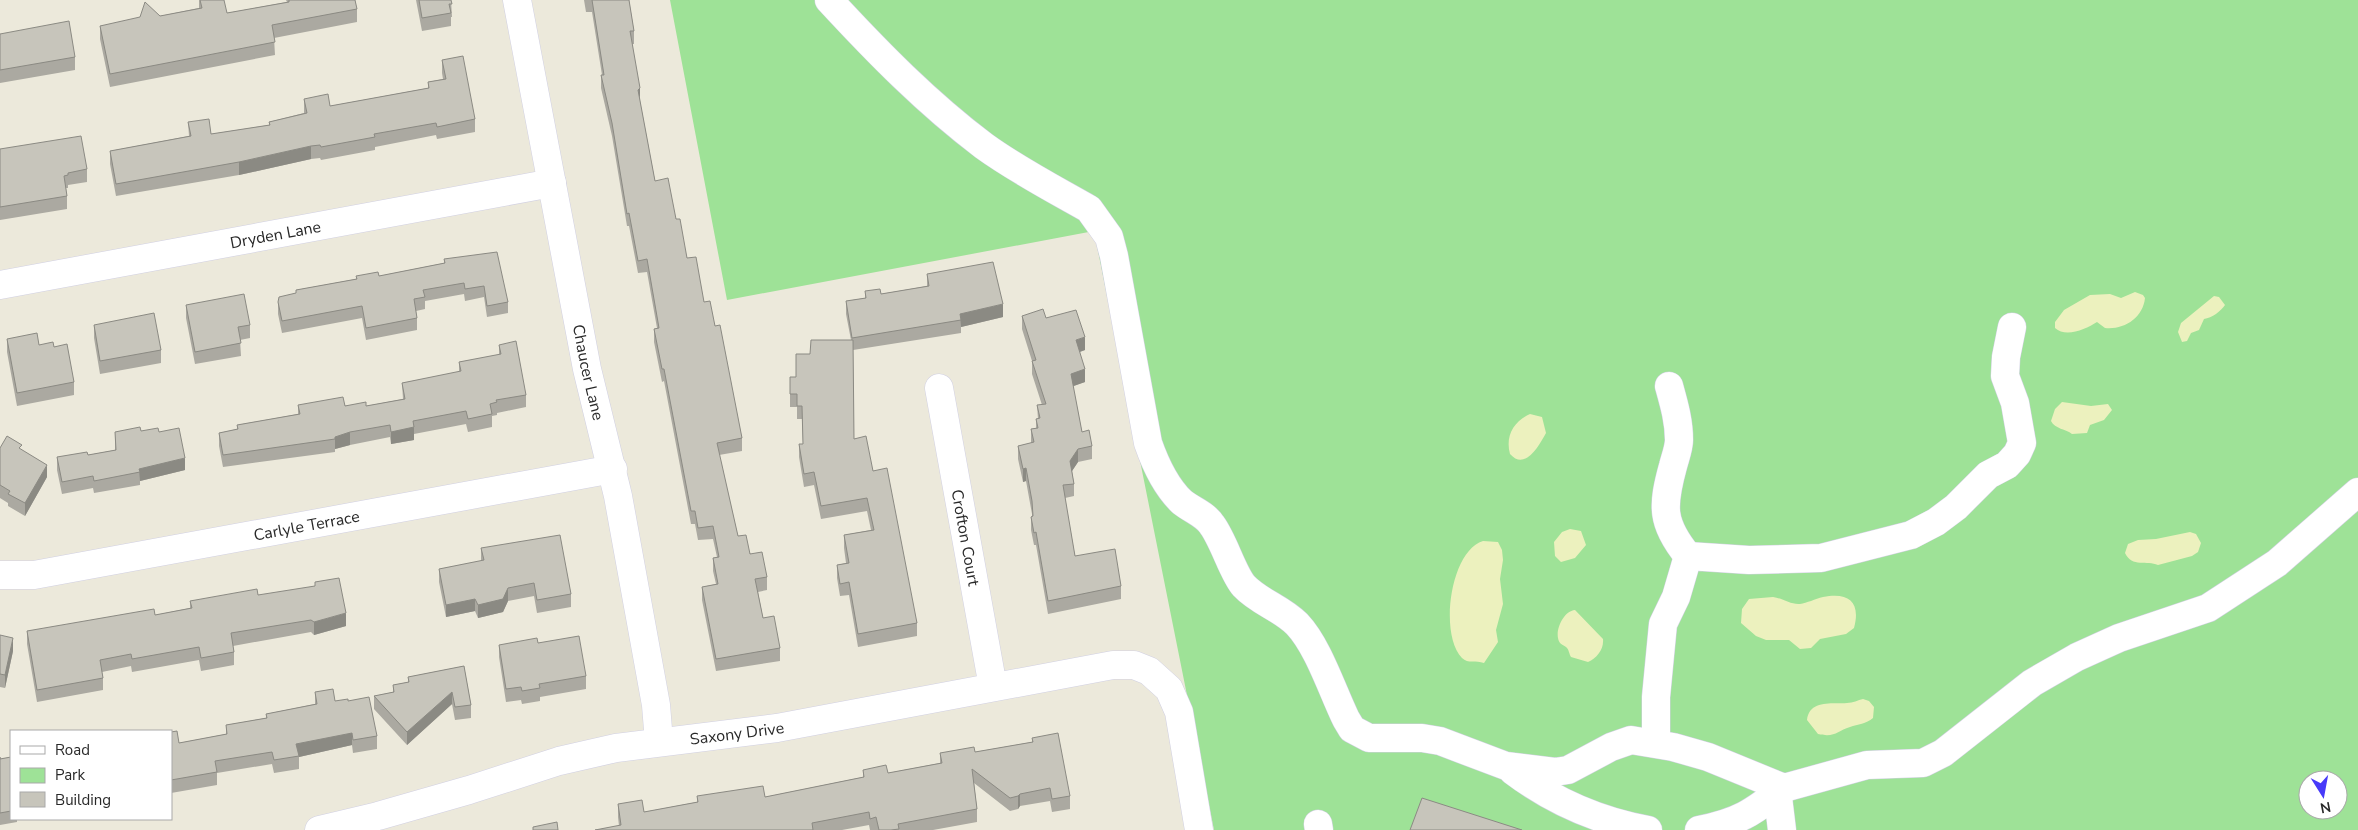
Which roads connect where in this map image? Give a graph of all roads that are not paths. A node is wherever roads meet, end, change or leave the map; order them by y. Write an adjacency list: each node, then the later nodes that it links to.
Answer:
1 (517, 0): 3 (street, Chaucer Lane)
2 (828, 0): 15 (street)
3 (552, 183): 4 (street, Dryden Lane); 8 (street, Chaucer Lane)
4 (0, 285)
5 (2012, 326): 10 (street)
6 (1669, 386): 10 (street)
7 (939, 388): 12 (street, Crofton Court)
8 (613, 469): 11 (street, Carlyle Terrace); 13 (street, Chaucer Lane)
9 (2358, 492): 16 (street)
10 (1688, 556): 14 (street)
11 (0, 575)
12 (993, 687): 13 (street, Saxony Drive); 18 (street, Saxony Drive)
13 (659, 742): 17 (street, Saxony Drive)
14 (1656, 743): 15 (street); 16 (street)
15 (1506, 766): 19 (street)
16 (1784, 788): 20 (street); 21 (street)
17 (319, 830)
18 (1199, 830)
19 (1648, 830)
20 (1699, 830)
21 (1782, 830)

